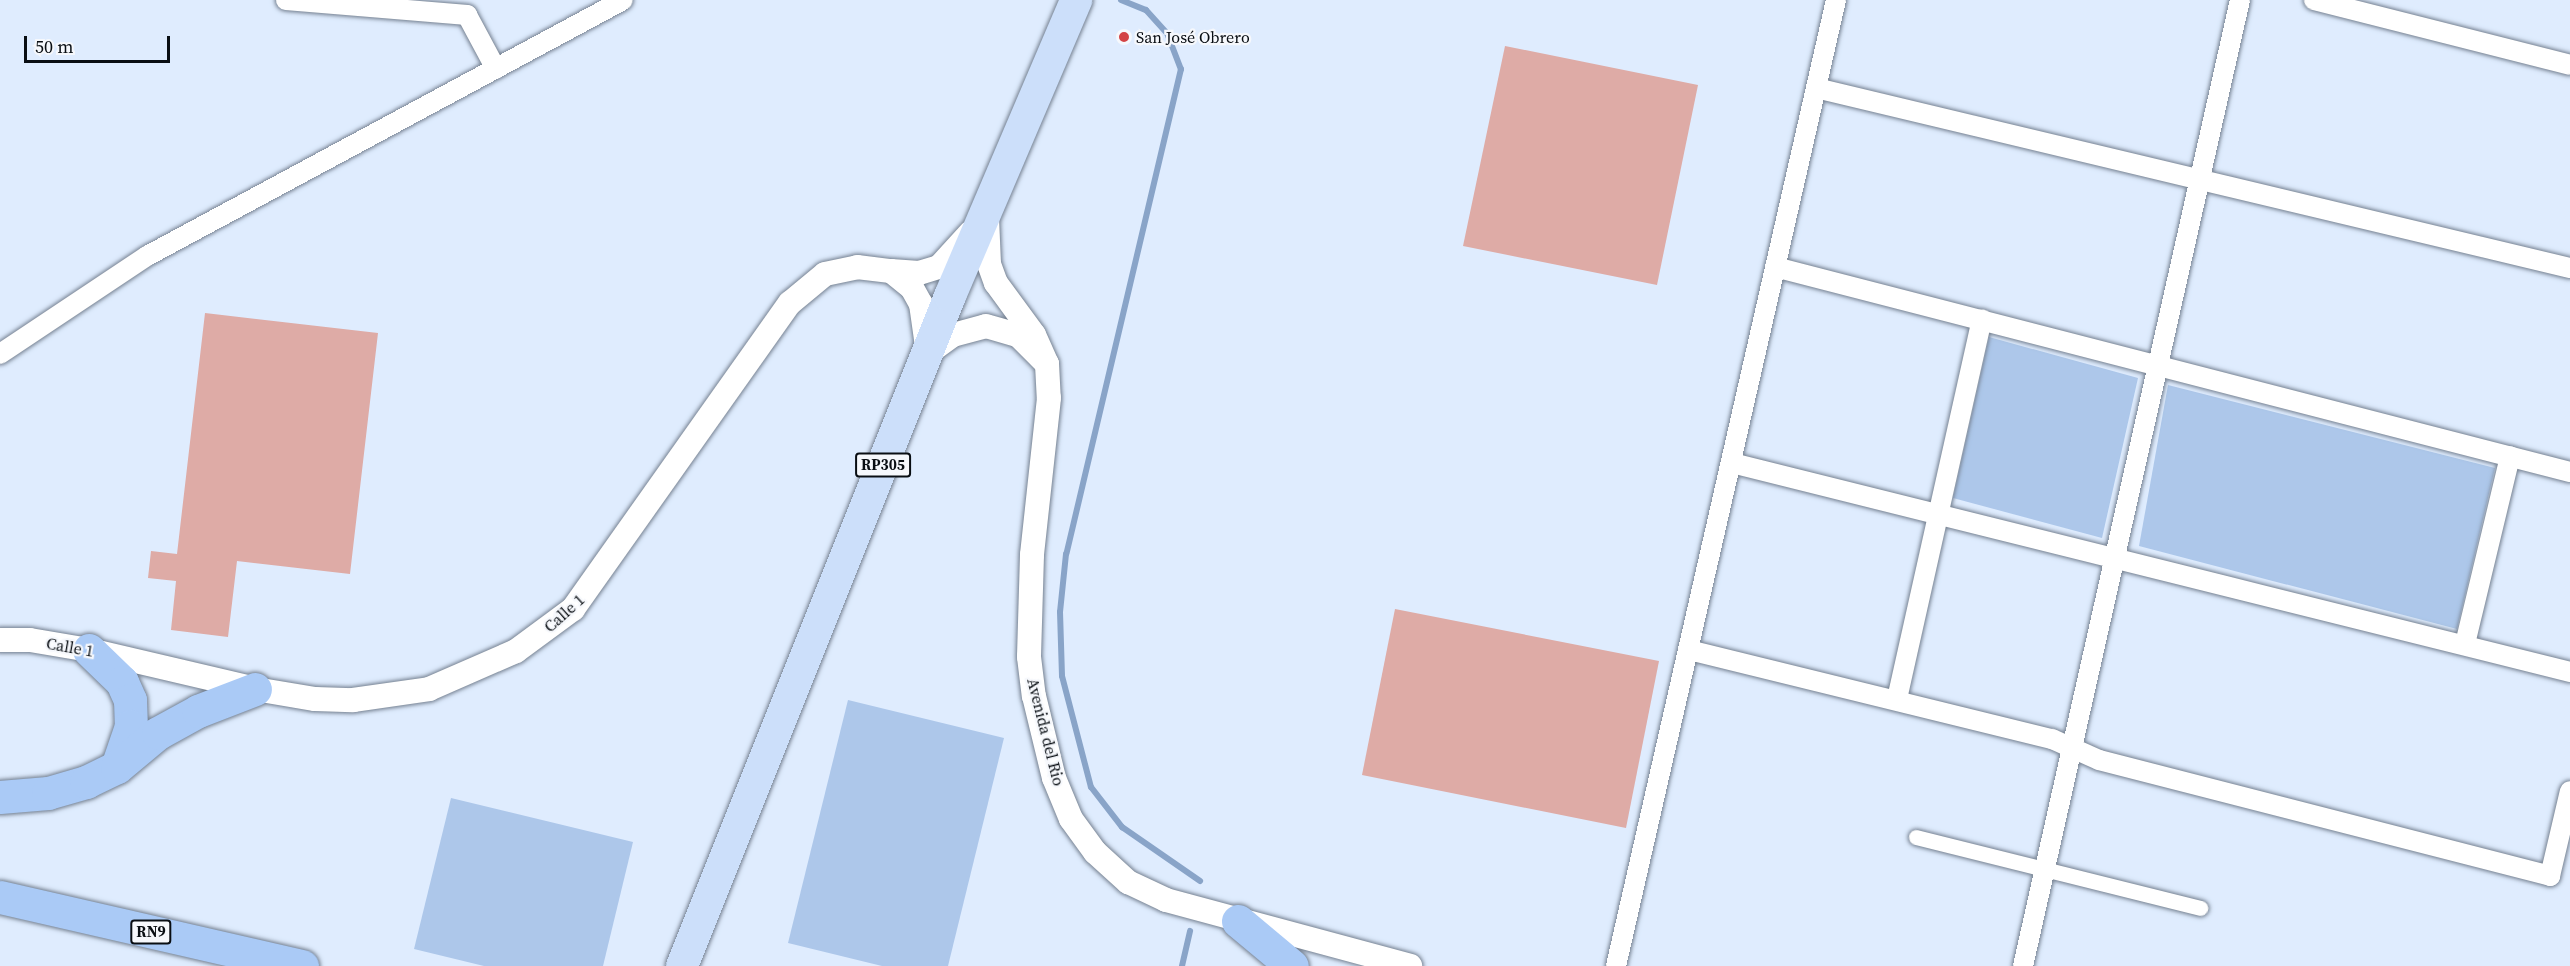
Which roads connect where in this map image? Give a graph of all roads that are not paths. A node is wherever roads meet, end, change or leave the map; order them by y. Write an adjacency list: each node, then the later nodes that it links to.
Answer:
1 (286, 0): 8 (street)
2 (623, 0): 8 (street)
3 (1076, 0): 11 (main road, RP305)
4 (1836, 0): 9 (street)
5 (2240, 0): 10 (street)
6 (2314, 0): 7 (street)
7 (2570, 65)
8 (496, 69): 17 (street)
9 (1815, 88): 10 (street); 12 (street)
10 (2201, 178): 13 (street); 19 (street)
11 (988, 209): 14 (street, Calle 1); 16 (main road, RP305); 18 (street, Avenida del Rio)
12 (1775, 267): 15 (street); 21 (street)
13 (2570, 268)
14 (891, 271): 16 (street); 30 (street, Calle 1)
15 (1982, 319): 19 (street); 23 (street)
16 (928, 353): 18 (street); 43 (main road, RP305)
17 (0, 354)
18 (1047, 364): 40 (street, Avenida del Rio)
19 (2160, 364): 20 (street); 24 (street)
20 (2510, 456): 22 (street); 26 (street)
21 (1732, 463): 23 (street); 28 (street)
22 (2570, 472)
23 (1940, 513): 24 (street); 31 (street)
24 (2115, 560): 26 (street); 32 (street)
25 (0, 640): 27 (street, Calle 1)
26 (2465, 644): 29 (street)
27 (89, 650): 30 (street, Calle 1); 33 (highway)
28 (1689, 650): 31 (street); 46 (street)
29 (2570, 672)
30 (255, 689): 33 (highway)
31 (1897, 699): 32 (street)
32 (2074, 750): 34 (street); 37 (street)
33 (117, 767): 35 (highway)
34 (2570, 790)
35 (0, 797)
36 (1916, 837): 37 (street)
37 (2044, 869): 39 (street); 47 (street)
38 (0, 897): 42 (highway, RN9)
39 (2200, 908)
40 (1238, 921): 41 (street, Avenida del Rio); 44 (highway)
41 (1373, 961): 45 (street, Avenida del Rio)
42 (302, 966)
43 (682, 966)
44 (1292, 966)
45 (1410, 966)
46 (1616, 966)
47 (2023, 966)

